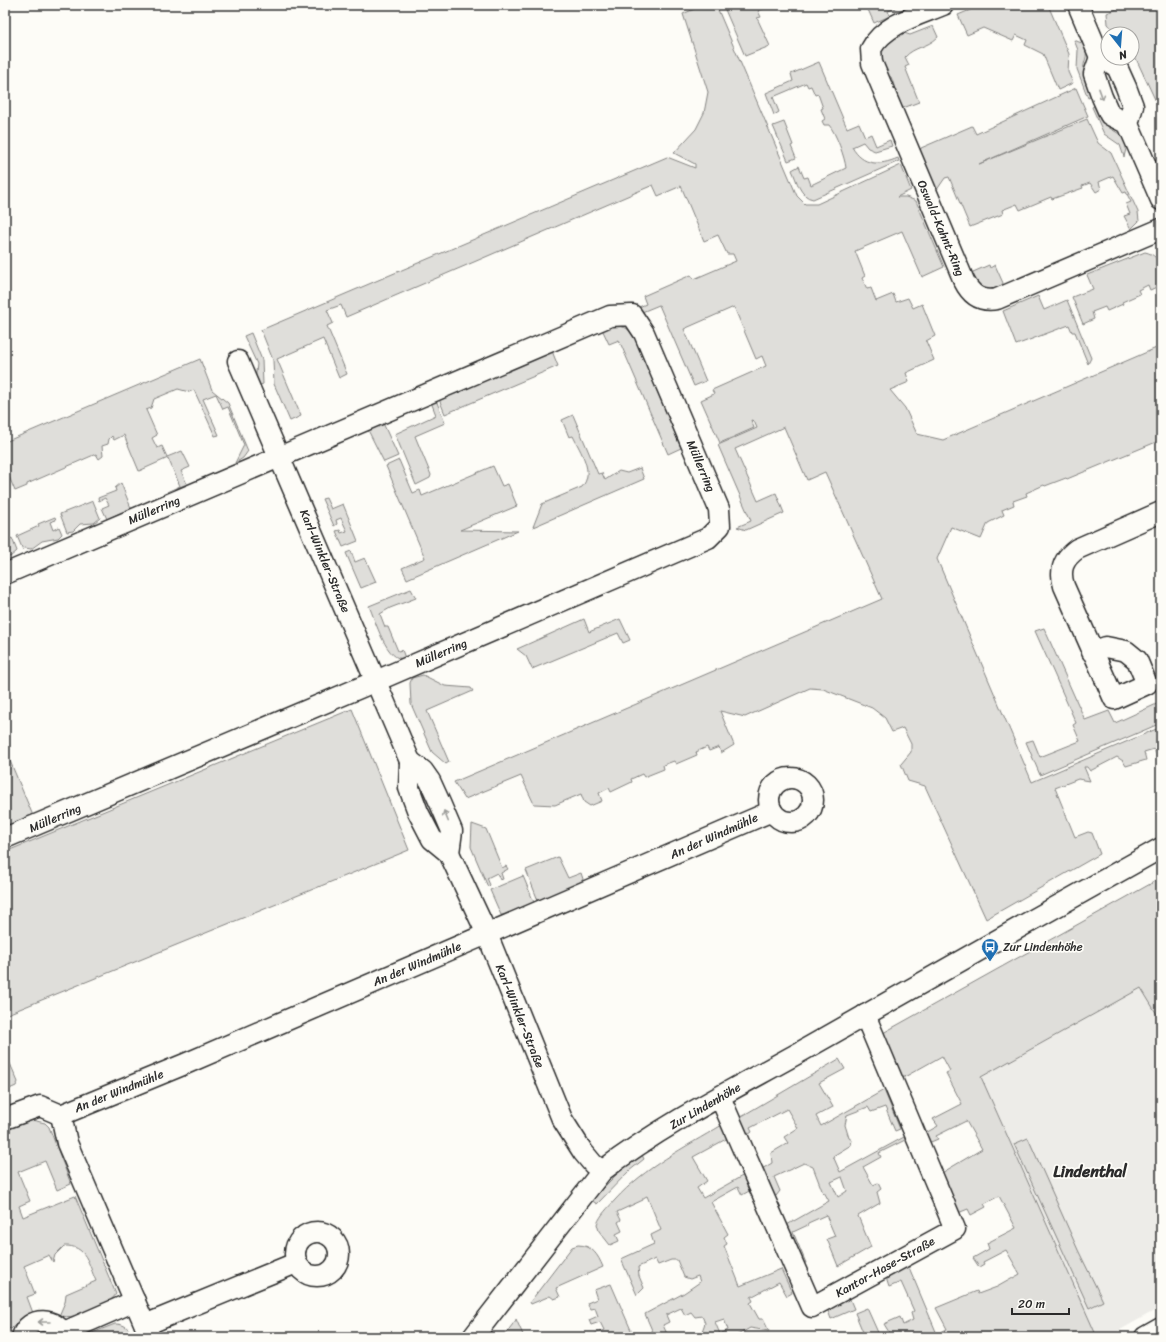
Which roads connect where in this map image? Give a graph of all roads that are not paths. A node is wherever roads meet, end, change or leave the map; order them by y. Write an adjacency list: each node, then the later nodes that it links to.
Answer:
1 (943, 5): 7 (street, Oswald-Kahnt-Ring)
2 (1078, 5): 3 (street)
3 (1100, 58): 5 (street, one-way to 5)
4 (1115, 66): 5 (street)
5 (1128, 124): 6 (street)
6 (1161, 200)
7 (1161, 229)
8 (238, 360): 9 (street, Karl-Winkler-Straße)
9 (280, 456): 11 (street, Müllerring); 13 (street, Karl-Winkler-Straße); 13 (street, Müllerring)
10 (1161, 512): 12 (street)
11 (5, 574)
12 (1092, 652)
13 (376, 681): 15 (street, Müllerring); 17 (street, Karl-Winkler-Straße)
14 (772, 811): 17 (street, An der Windmühle)
15 (5, 838)
16 (1161, 848): 18 (street, Zur Lindenhöhe)
17 (487, 934): 20 (street, An der Windmühle); 22 (street, Karl-Winkler-Straße)
18 (865, 1015): 19 (street, Zur Lindenhöhe); 19 (street, Kantor-Hase-Straße)
19 (720, 1097): 22 (street, Zur Lindenhöhe)
20 (61, 1115): 21 (street, An der Windmühle); 24 (street, An der Windmühle)
21 (5, 1119)
22 (602, 1171): 29 (street, Zur Lindenhöhe)
23 (296, 1262): 26 (street, An der Windmühle)
24 (135, 1301): 26 (street, An der Windmühle); 27 (street)
25 (1161, 1328): 30 (street)
26 (148, 1331)
27 (64, 1335): 28 (street, one-way to 28)
28 (22, 1337)
29 (473, 1337)
30 (1145, 1337)

